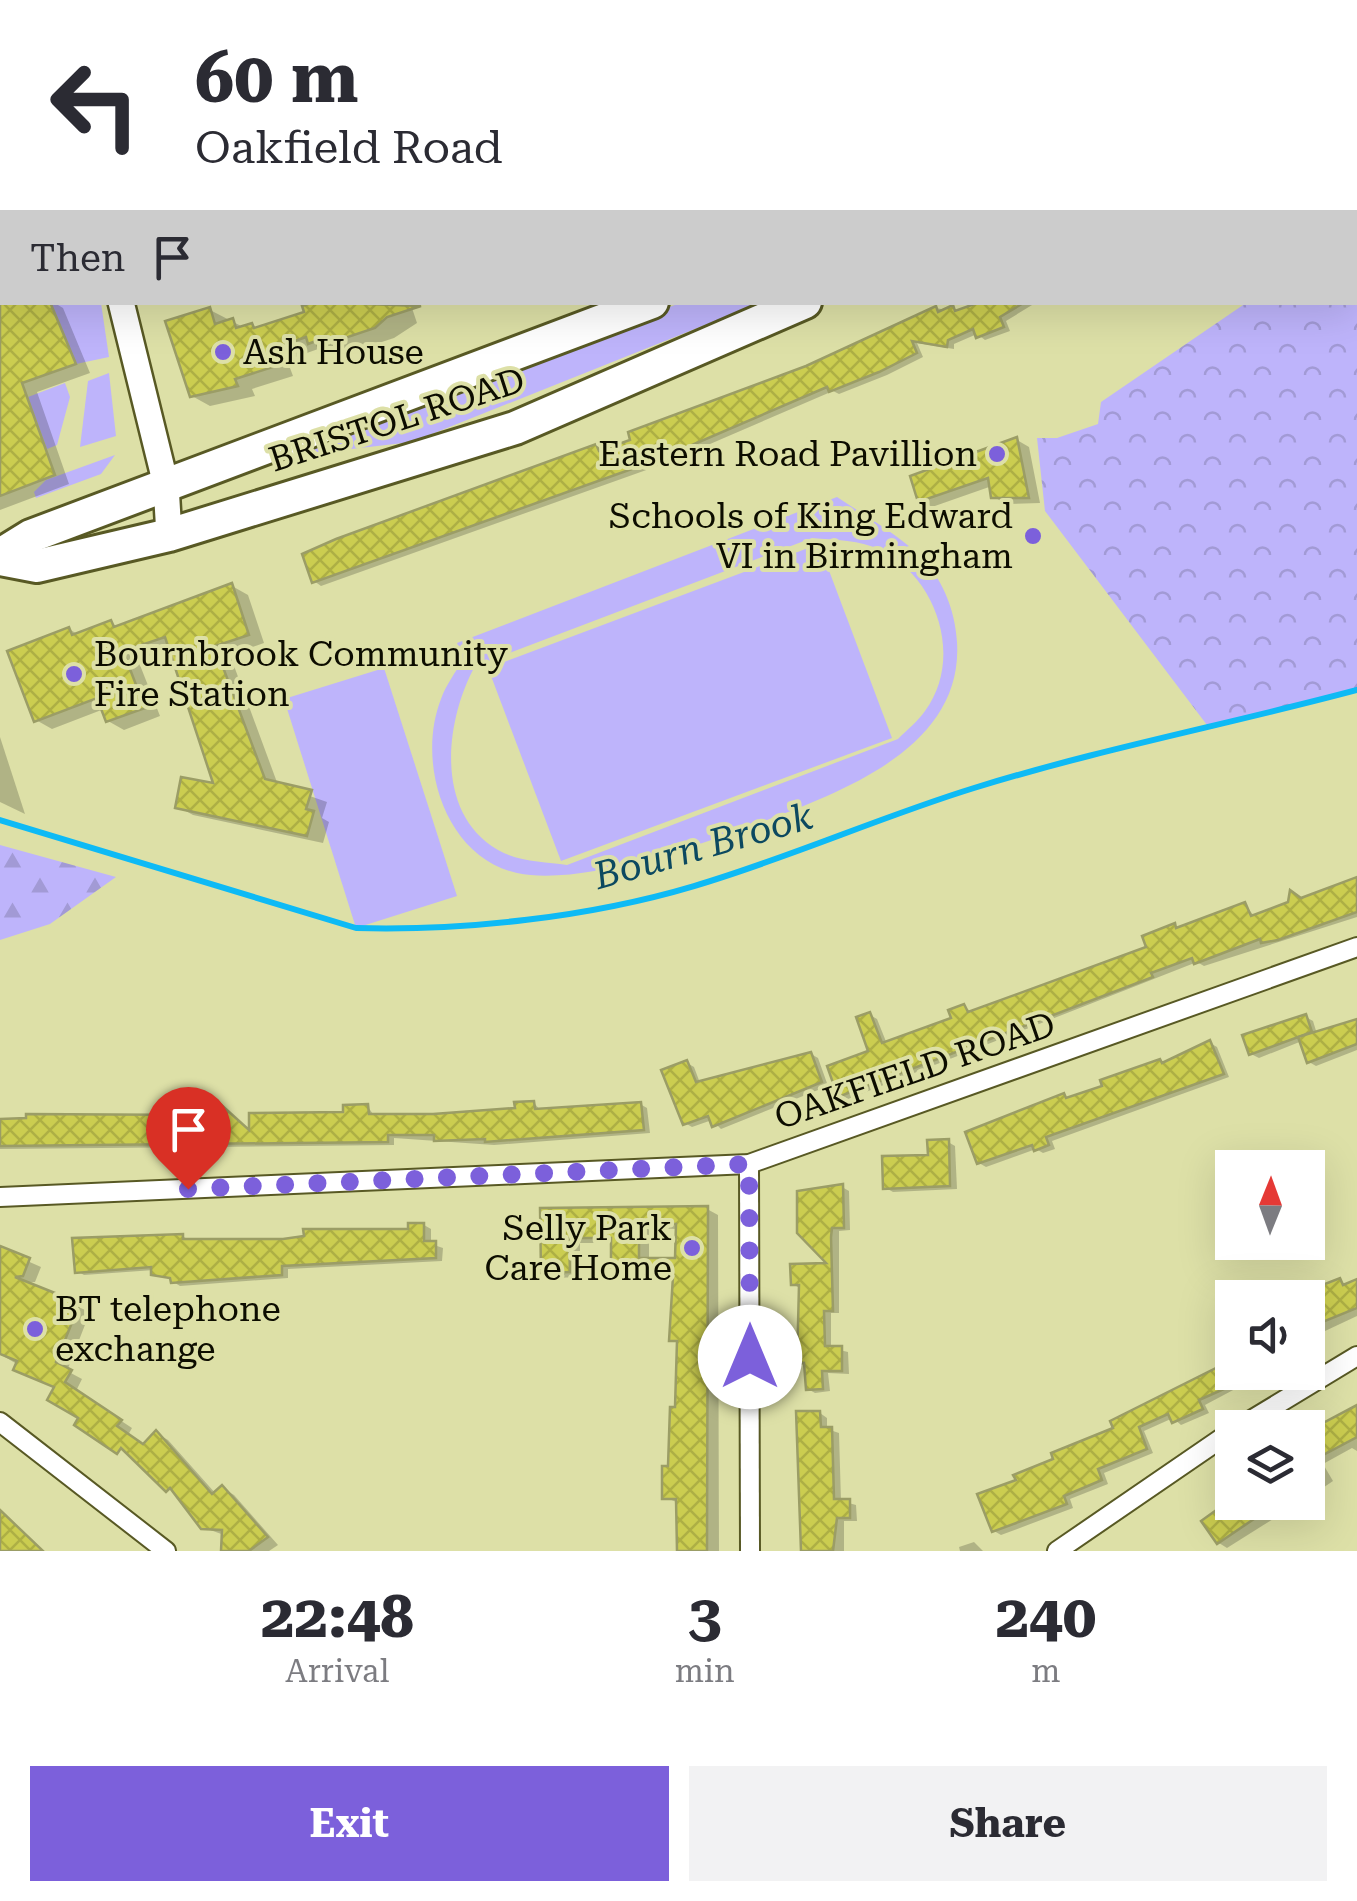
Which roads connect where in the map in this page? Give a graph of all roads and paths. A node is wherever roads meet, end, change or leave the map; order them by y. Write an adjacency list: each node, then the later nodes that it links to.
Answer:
1 (122, 305): 5 (street)
2 (644, 305): 5 (highway, BRISTOL ROAD)
3 (798, 305): 4 (highway, BRISTOL ROAD)
4 (436, 452): 5 (highway); 6 (highway, BRISTOL ROAD)
5 (166, 486): 6 (street); 7 (highway, BRISTOL ROAD)
6 (169, 535): 7 (highway, BRISTOL ROAD)
7 (0, 557)
8 (1357, 947): 9 (street, OAKFIELD ROAD)
9 (749, 1164): 10 (street, OAKFIELD ROAD); 16 (street)
10 (0, 1198)
11 (1357, 1356): 12 (street)
12 (1267, 1410)
13 (0, 1422): 15 (street)
14 (1215, 1443): 17 (street)
15 (166, 1551)
16 (750, 1551)
17 (1057, 1551)

